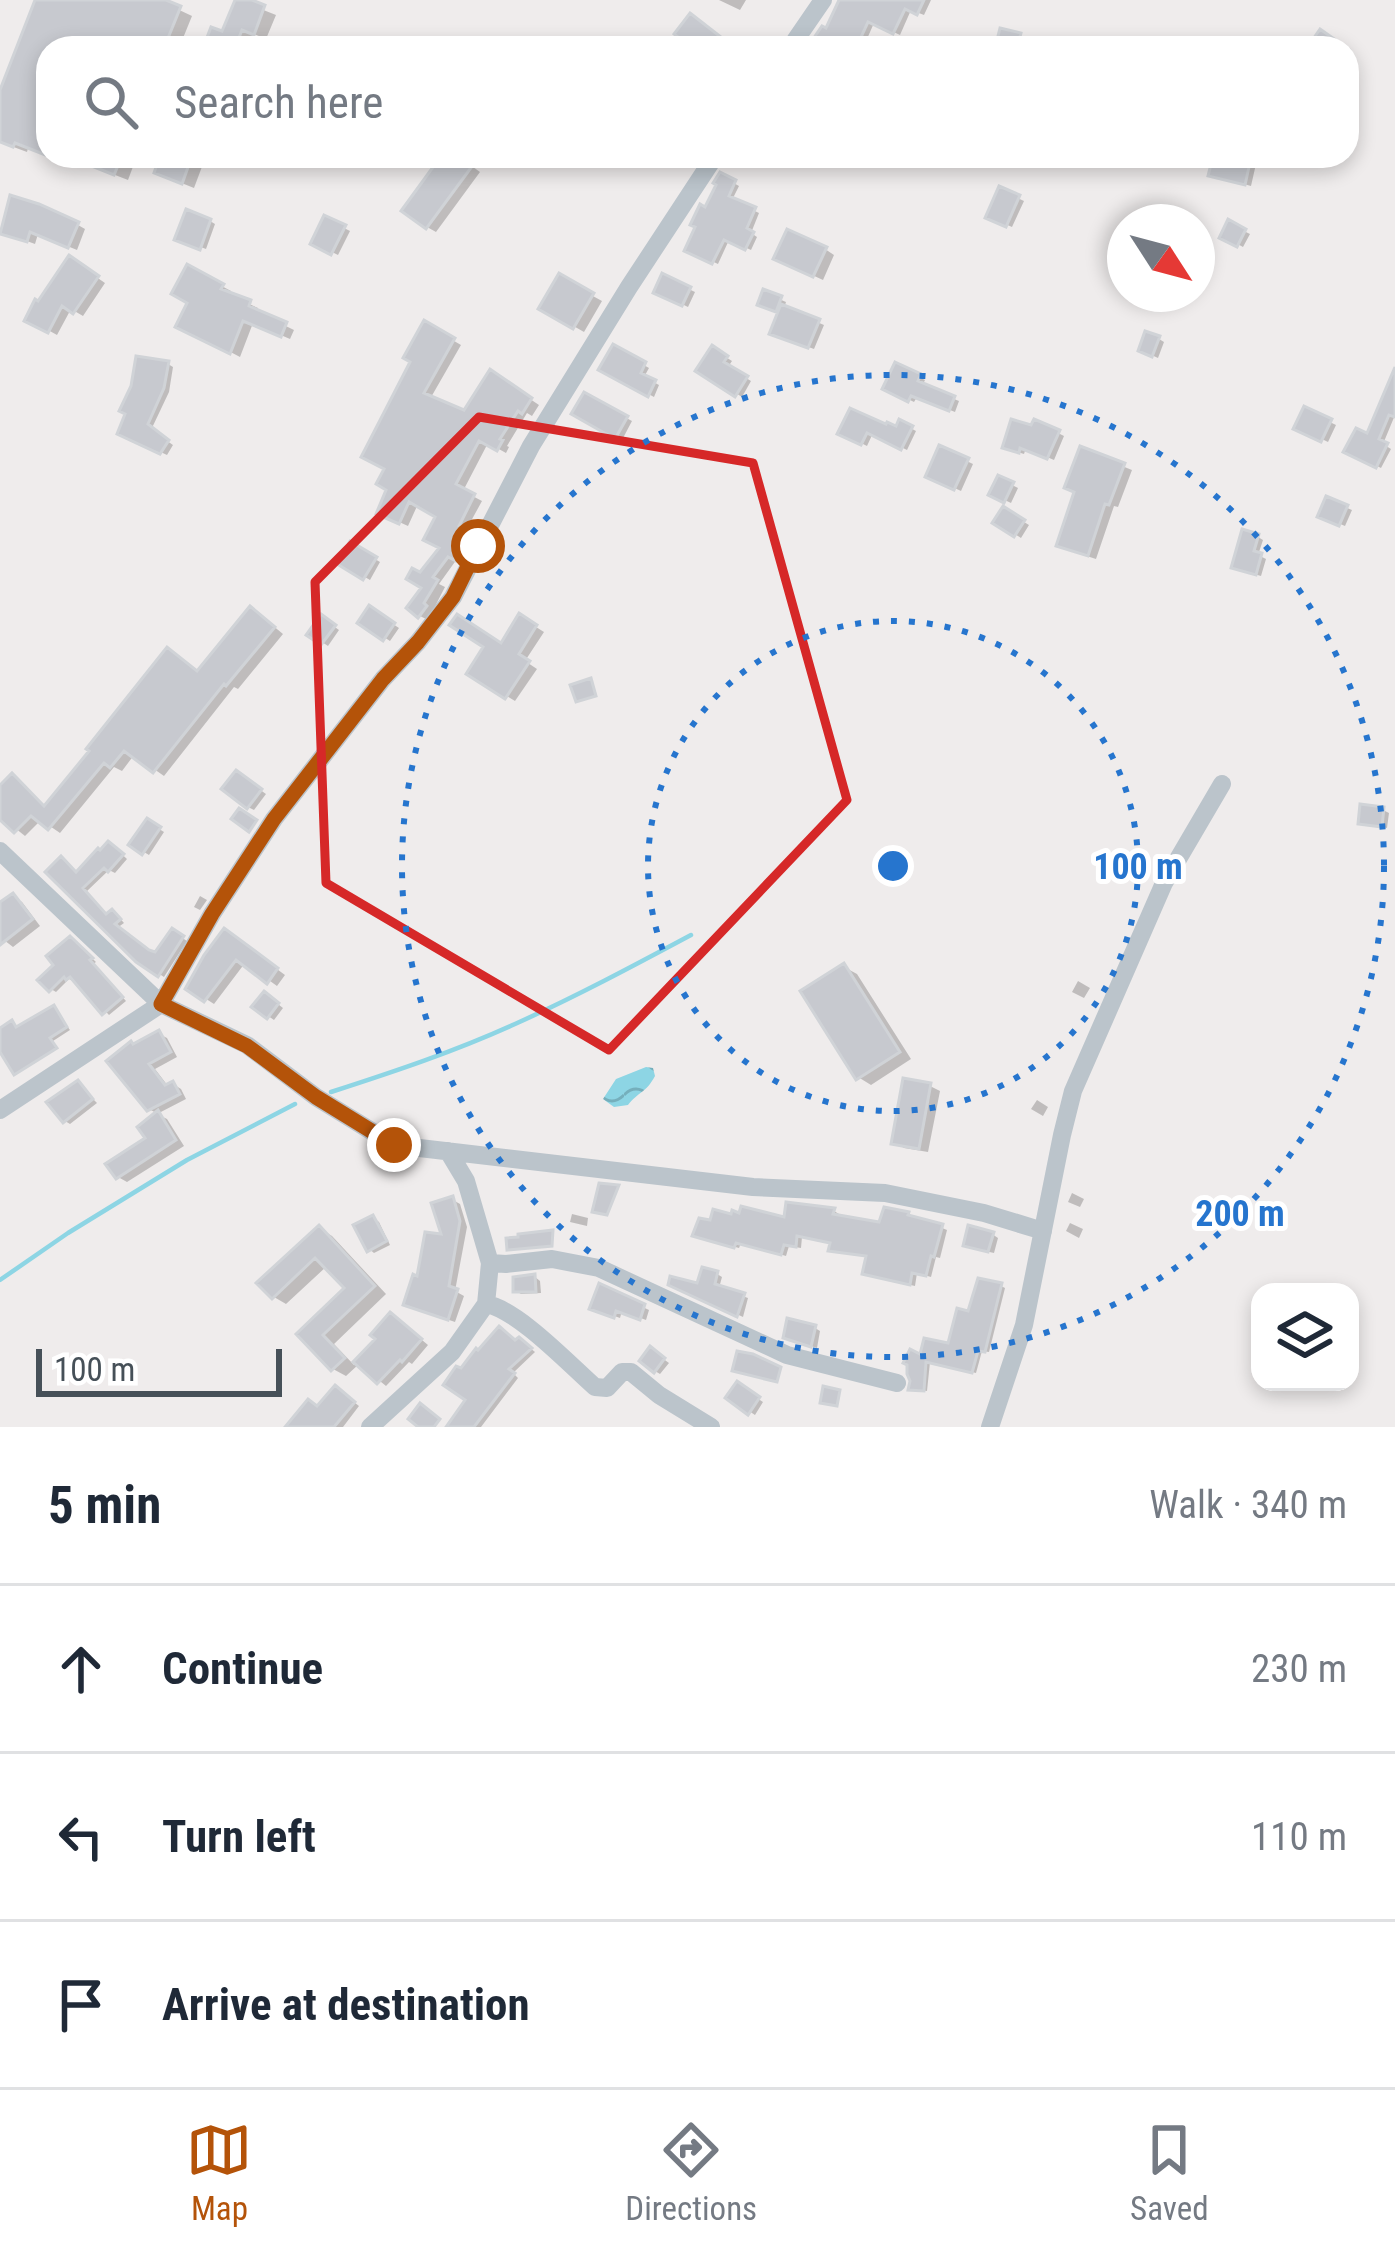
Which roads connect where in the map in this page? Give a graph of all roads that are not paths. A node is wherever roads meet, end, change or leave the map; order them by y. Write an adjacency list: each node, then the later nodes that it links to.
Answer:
1 (824, 0): 2 (street)
2 (798, 36)
3 (707, 168): 6 (street)
4 (1222, 784): 9 (street)
5 (0, 851): 6 (street)
6 (161, 1004): 7 (street); 8 (street)
7 (0, 1110)
8 (448, 1151): 9 (street); 10 (street)
9 (1043, 1231): 15 (street)
10 (490, 1263): 11 (street); 12 (street)
11 (486, 1304): 13 (street); 14 (street)
12 (897, 1383)
13 (370, 1427)
14 (711, 1427)
15 (990, 1427)

